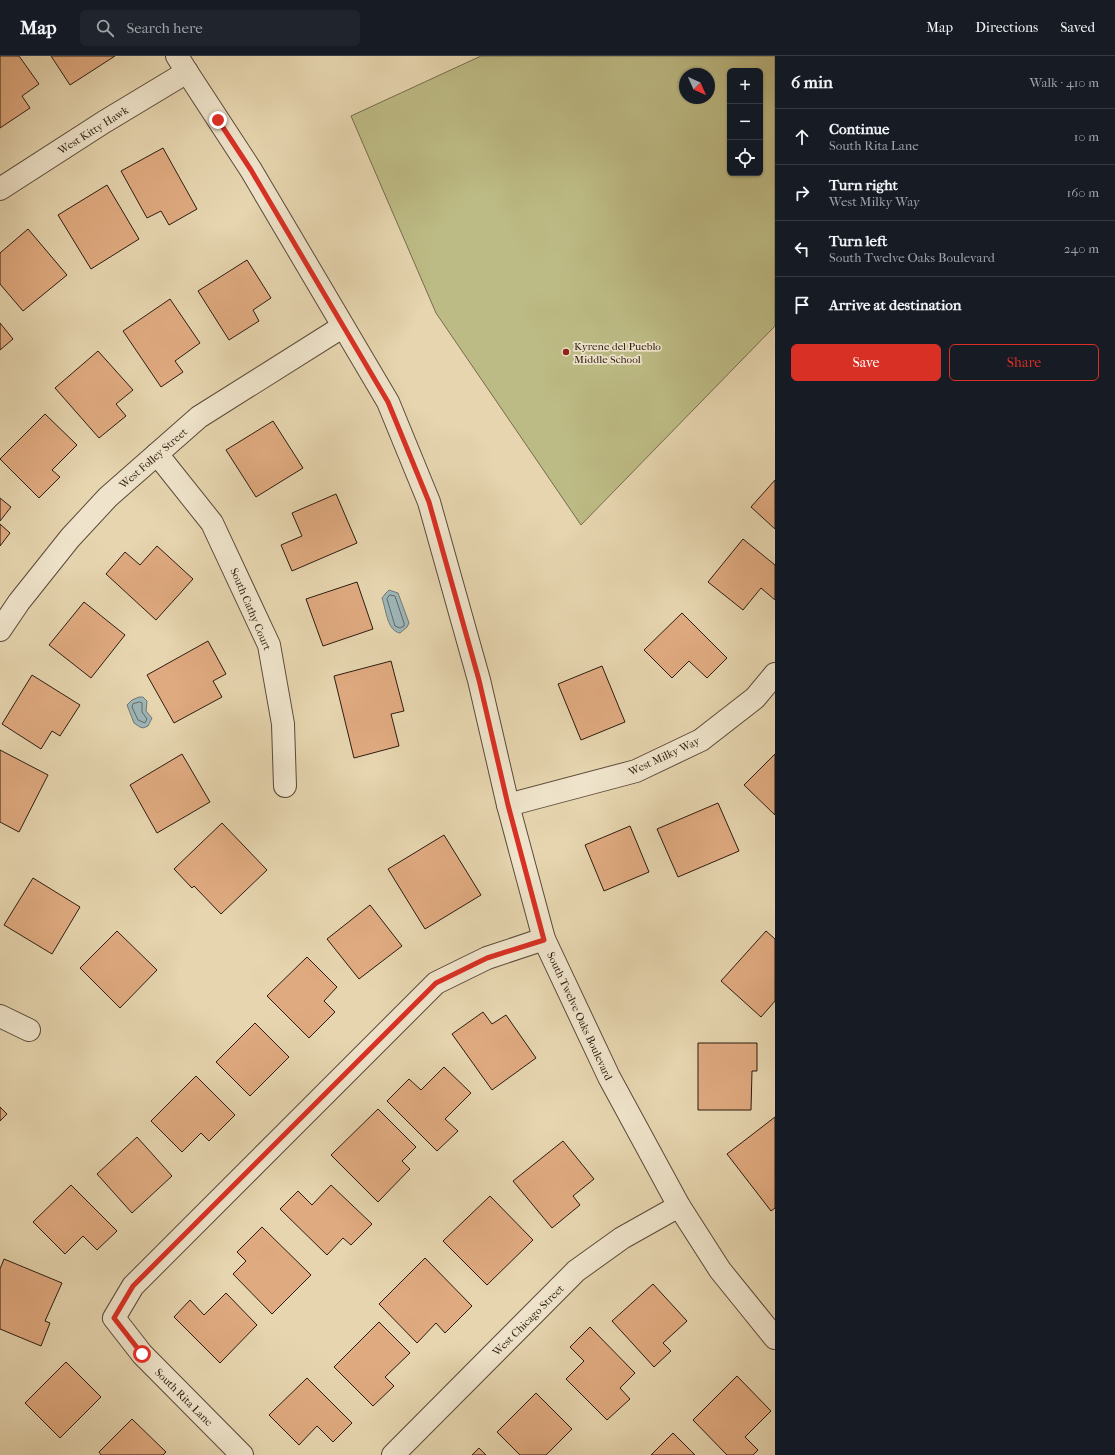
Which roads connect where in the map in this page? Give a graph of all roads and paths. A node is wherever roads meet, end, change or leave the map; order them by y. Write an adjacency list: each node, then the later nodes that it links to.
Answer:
1 (182, 64): 2 (street, West Kitty Hawk); 3 (street, South Twelve Oaks Boulevard)
2 (0, 190)
3 (342, 327): 4 (street, West Folley Street); 8 (street, South Twelve Oaks Boulevard)
4 (157, 454): 5 (street, West Folley Street); 7 (street, South Cathy Court)
5 (0, 630)
6 (775, 674): 8 (street, West Milky Way)
7 (285, 786)
8 (508, 805): 9 (street, South Twelve Oaks Boulevard)
9 (544, 940): 12 (street, South Twelve Oaks Boulevard); 14 (street, South Rita Lane)
10 (0, 1016): 11 (street)
11 (29, 1030)
12 (679, 1206): 13 (street, South Twelve Oaks Boulevard); 15 (street, West Chicago Street)
13 (775, 1338)
14 (242, 1455)
15 (393, 1455)

